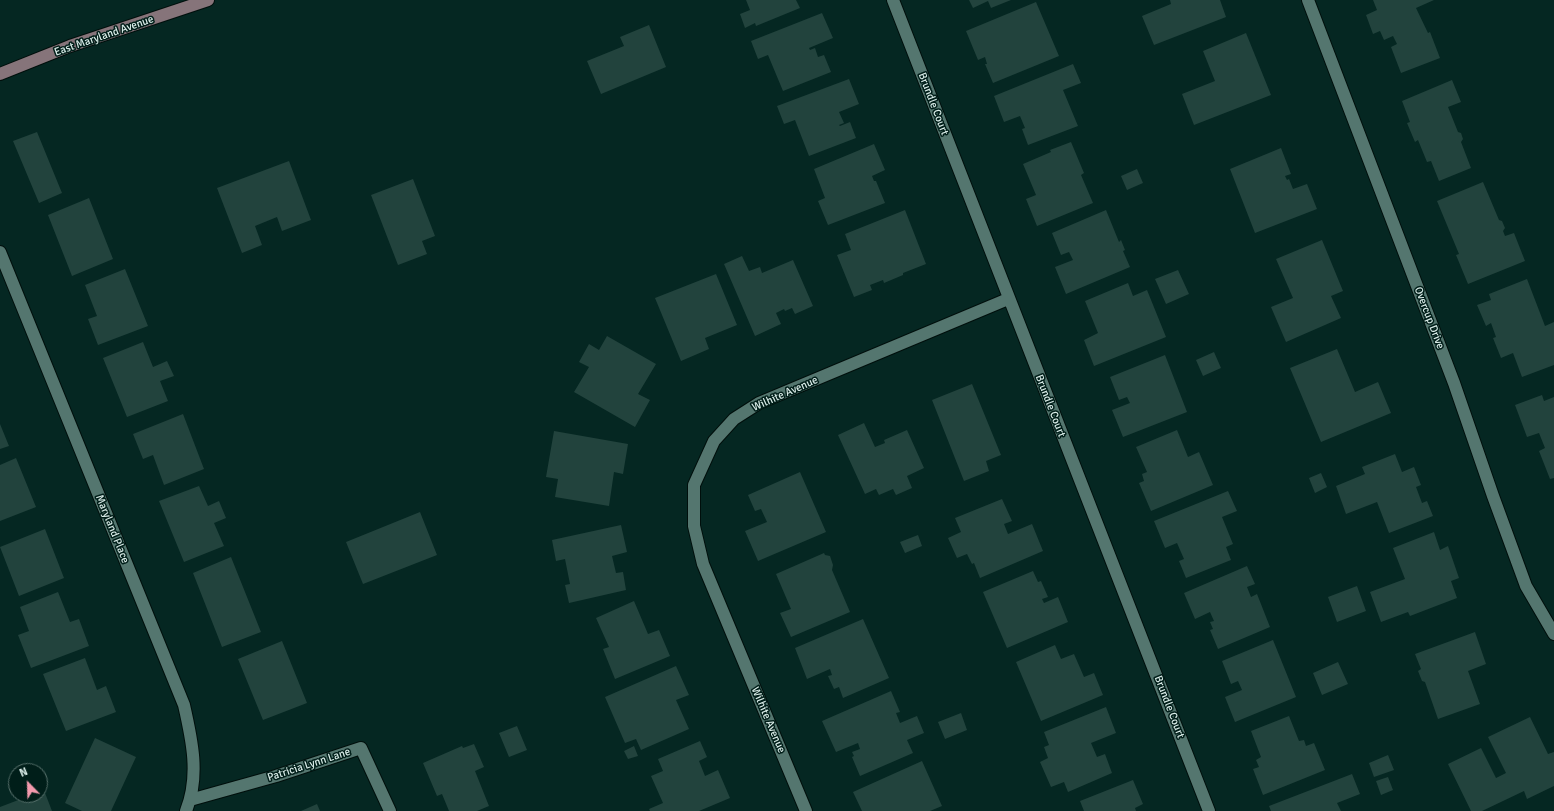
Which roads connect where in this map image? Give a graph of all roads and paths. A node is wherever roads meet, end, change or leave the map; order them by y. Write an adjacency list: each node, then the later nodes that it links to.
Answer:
1 (208, 0): 4 (street, East Maryland Avenue)
2 (893, 0): 6 (street, Brundle Court)
3 (1308, 0): 7 (street, Overcup Drive)
4 (0, 74)
5 (0, 252): 8 (street, Maryland Place)
6 (1008, 299): 10 (street, Wilhite Avenue); 11 (street, Brundle Court)
7 (1554, 634)
8 (188, 806): 9 (street, Patricia Lynn Lane)
9 (390, 811)
10 (806, 811)
11 (1209, 811)

